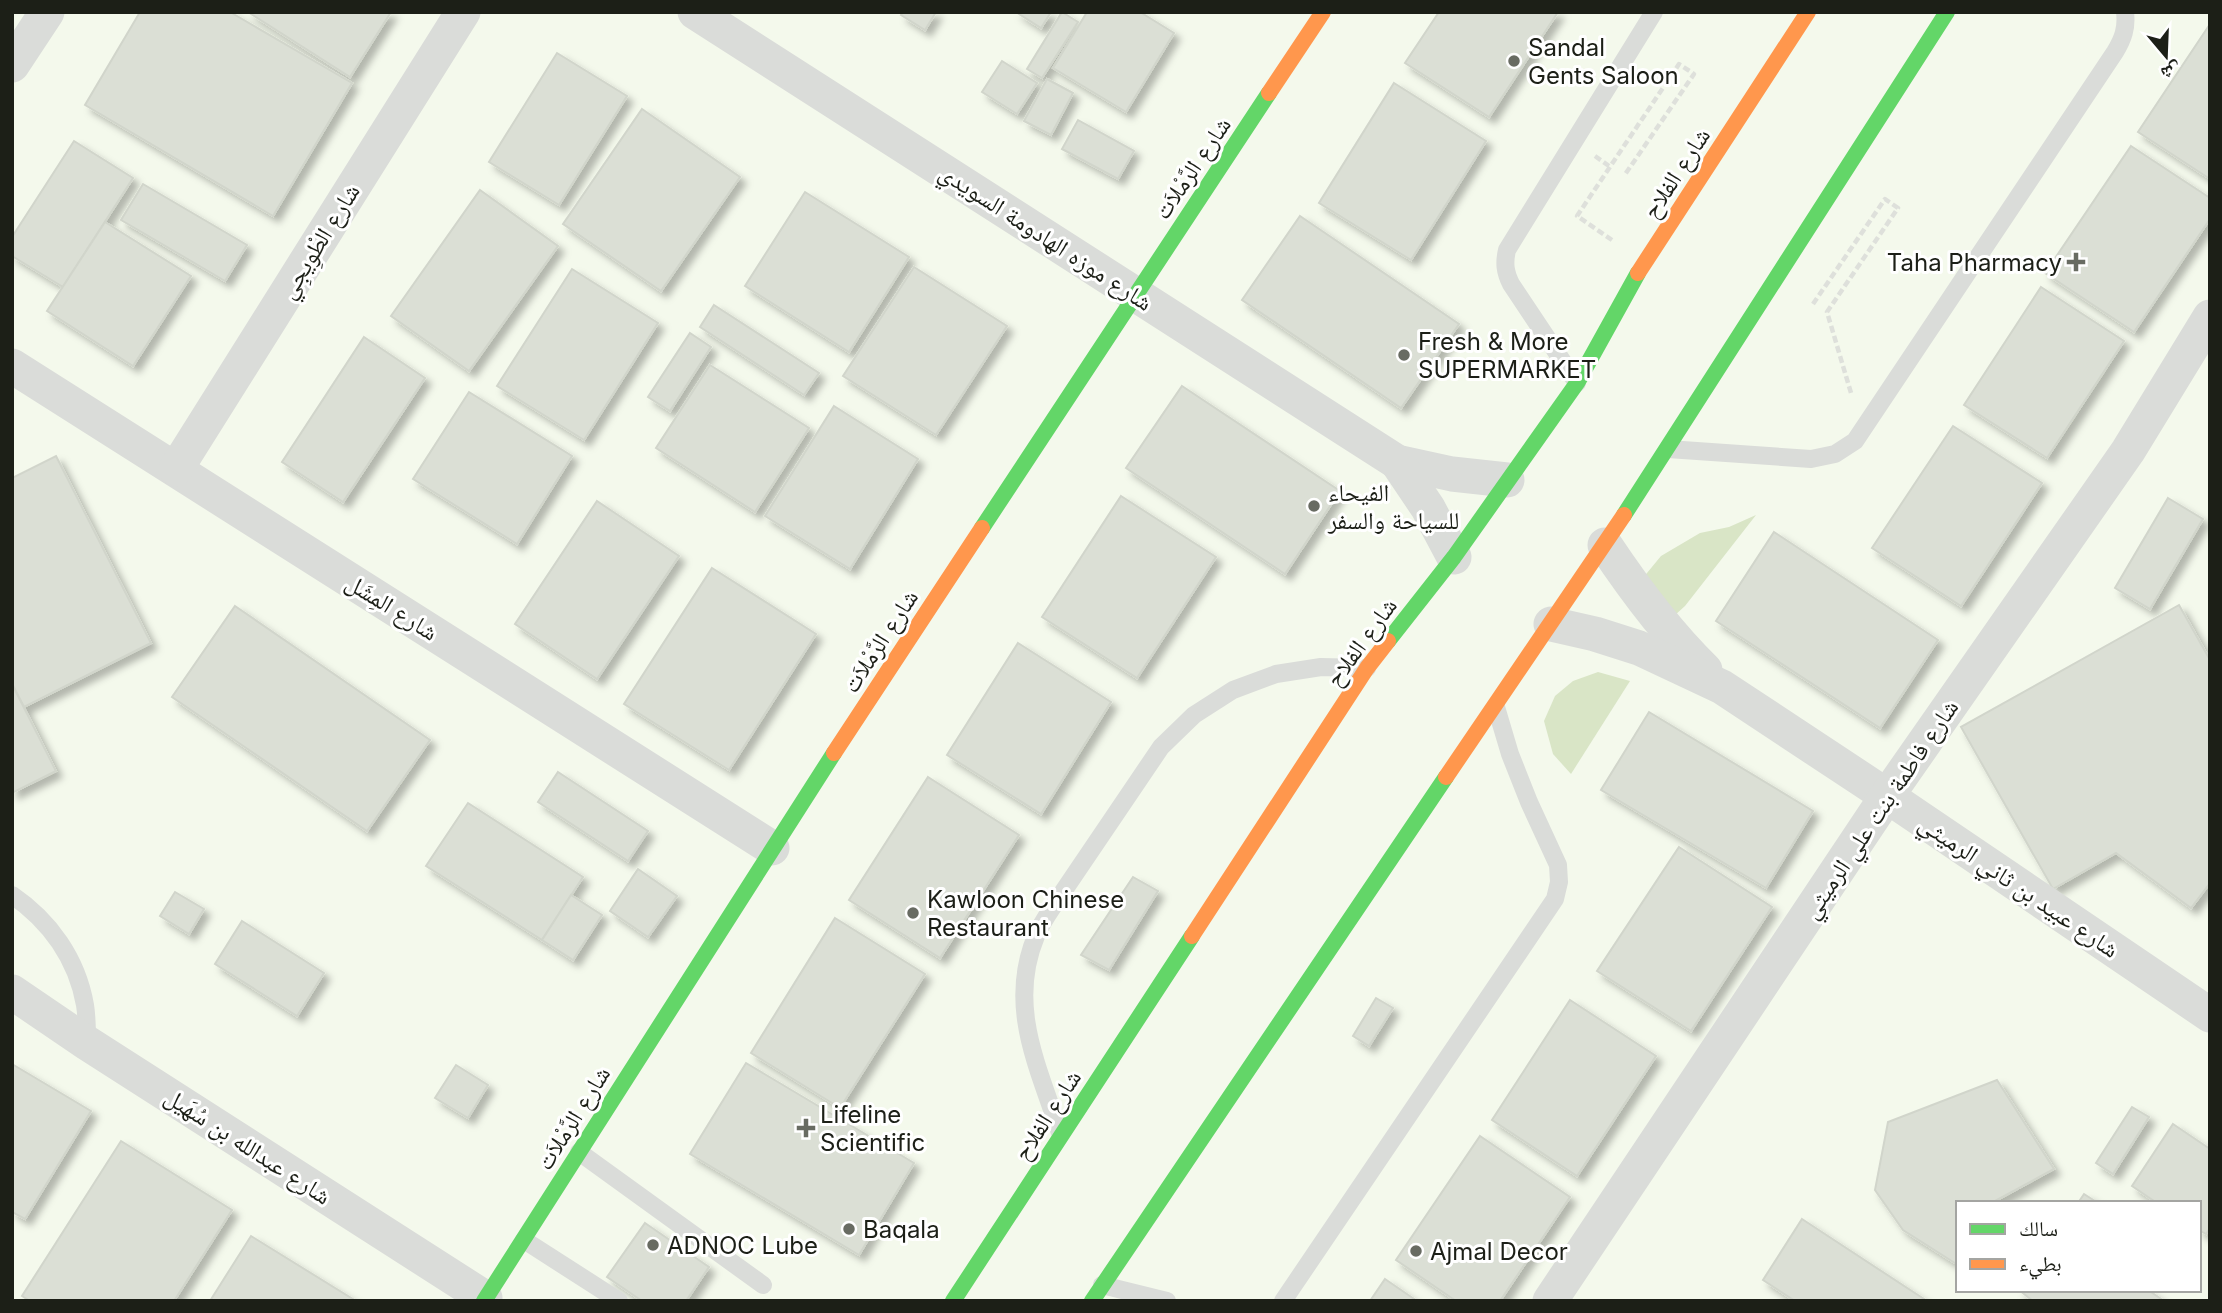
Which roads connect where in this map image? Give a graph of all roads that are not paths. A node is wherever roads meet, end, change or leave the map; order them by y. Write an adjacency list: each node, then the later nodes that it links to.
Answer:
1 (47, 12): 9 (street)
2 (463, 12): 16 (street, شارع الطْوِيجِي)
3 (695, 12): 10 (street, شارع موزه الهادومة السويدي)
4 (1323, 12): 10 (main road, شارع الرَّمْلاَت)
5 (1654, 12): 13 (lane)
6 (1808, 12): 13 (main road, شارع الفلاح)
7 (1947, 12): 14 (main road)
8 (2125, 12): 14 (lane)
9 (12, 65)
10 (1135, 294): 15 (street, شارع موزه الهادومة السويدي); 25 (main road, شارع الرَّمْلاَت)
11 (2210, 317): 24 (street, شارع فاطمة بنت علي الرميثي)
12 (12, 366): 16 (street, شارع المِشَل)
13 (1577, 383): 17 (main road, شارع الفلاح)
14 (1668, 449): 18 (main road)
15 (1397, 463): 17 (street, شارع موزه الهادومة السويدي); 19 (street, شارع موزه الهادومة السويدي)
16 (176, 469): 25 (street, شارع المِشَل)
17 (1507, 480): 19 (main road, شارع الفلاح)
18 (1605, 545): 20 (main road); 22 (street, شارع عبيد بن ثاني الرميثي)
19 (1454, 557): 21 (main road, شارع الفلاح)
20 (1551, 624): 22 (street, شارع عبيد بن ثاني الرميثي); 23 (main road)
21 (1367, 668): 30 (main road, شارع الفلاح); 30 (lane)
22 (1722, 687): 24 (street, شارع عبيد بن ثاني الرميثي)
23 (1495, 704): 33 (main road); 40 (lane)
24 (1888, 796): 28 (street, شارع عبيد بن ثاني الرميثي); 41 (street, شارع فاطمة بنت علي الرميثي)
25 (772, 848): 31 (main road, شارع الرَّمْلاَت)
26 (12, 895): 29 (lane)
27 (12, 992): 29 (street, شارع عبدالله بن سُهَيل)
28 (2210, 1016)
29 (87, 1043): 35 (street, شارع عبدالله بن سُهَيل)
30 (1061, 1136): 37 (main road, شارع الفلاح)
31 (579, 1152): 32 (main road, شارع الرَّمْلاَت); 34 (lane)
32 (524, 1240): 35 (main road, شارع الرَّمْلاَت); 36 (lane)
33 (1102, 1284): 38 (main road); 39 (lane)
34 (763, 1285)
35 (485, 1300)
36 (619, 1301)
37 (953, 1301)
38 (1092, 1301)
39 (1167, 1301)
40 (1283, 1301)
41 (1550, 1301)

